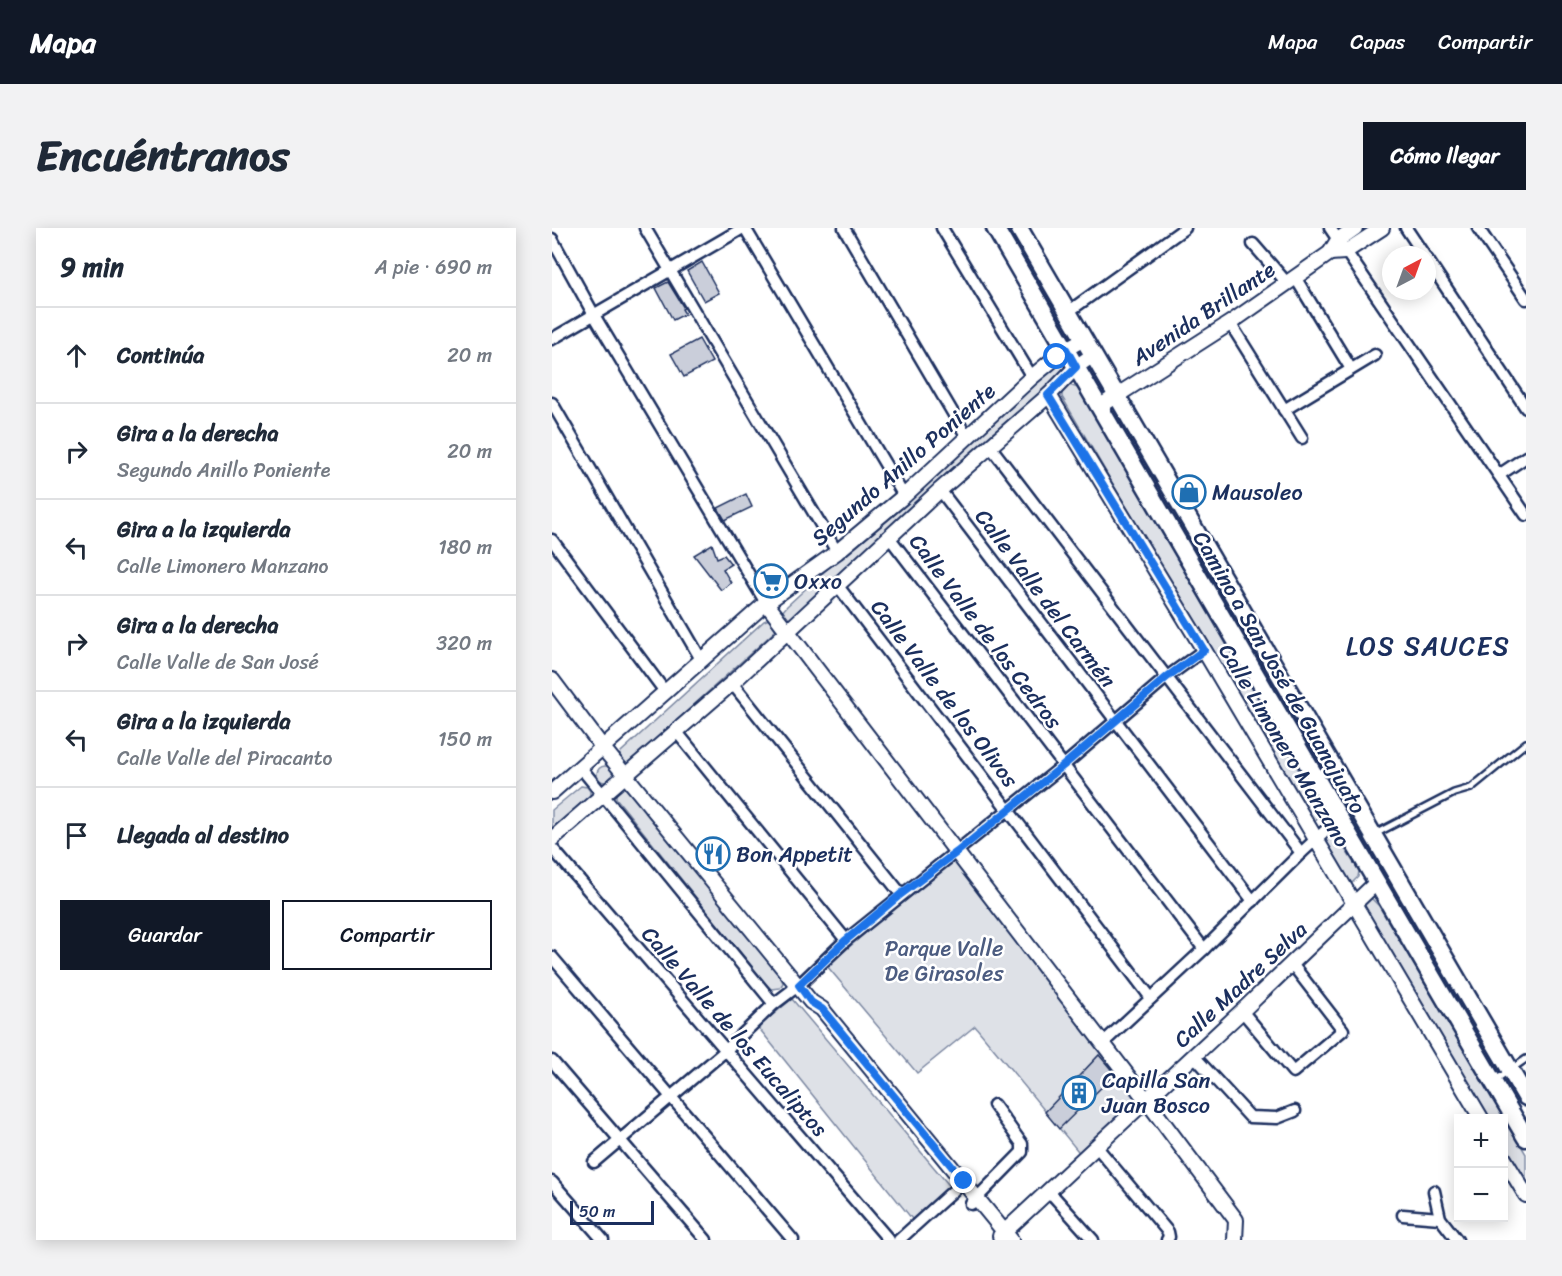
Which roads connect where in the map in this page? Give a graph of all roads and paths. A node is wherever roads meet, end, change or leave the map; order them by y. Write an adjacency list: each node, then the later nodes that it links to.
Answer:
1 (645, 228): 16 (street)
2 (744, 228): 16 (street); 43 (street)
3 (844, 228): 37 (street)
4 (942, 228): 30 (street)
5 (995, 228): 25 (main road, Camino a San José de Guanajuato)
6 (1019, 228): 20 (main road, Camino a San José de Guanajuato)
7 (1185, 228): 20 (street)
8 (1355, 228): 13 (main road)
9 (1383, 228): 13 (main road, Avenida Brillante)
10 (1406, 228): 15 (street)
11 (1478, 228): 19 (street)
12 (552, 239): 21 (street)
13 (1338, 240): 18 (main road, Avenida Brillante); 41 (street)
14 (1253, 244): 18 (street)
15 (1418, 246)
16 (670, 271): 21 (street); 47 (street)
17 (1436, 273): 35 (street)
18 (1291, 280): 22 (main road, Avenida Brillante); 29 (street)
19 (1526, 299)
20 (1068, 312): 24 (main road, Camino a San José de Guanajuato)
21 (594, 315): 23 (street); 49 (street)
22 (1230, 322): 32 (main road, Avenida Brillante); 36 (street)
23 (552, 339)
24 (1084, 339): 25 (main road, Segundo Anillo Poniente); 26 (main road, Camino a San José de Guanajuato)
25 (1066, 349): 28 (main road, Camino a San José de Guanajuato); 30 (main road, Segundo Anillo Poniente)
26 (1093, 355): 28 (main road, Segundo Anillo Poniente); 32 (main road, Camino a San José de Guanajuato)
27 (1375, 355): 29 (street)
28 (1076, 367): 31 (main road, Segundo Anillo Poniente); 34 (main road, Camino a San José de Guanajuato)
29 (1351, 369): 36 (street)
30 (1032, 377): 37 (main road, Segundo Anillo Poniente)
31 (1048, 395): 39 (main road, Segundo Anillo Poniente); 51 (main road, Calle Limonero Manzano)
32 (1118, 395): 34 (main road, Avenida Brillante); 68 (main road, Camino a San José de Guanajuato)
33 (552, 403): 52 (street)
34 (1099, 407): 67 (main road, Camino a San José de Guanajuato)
35 (1526, 408)
36 (1284, 410): 38 (street)
37 (968, 437): 43 (main road, Segundo Anillo Poniente)
38 (1302, 438)
39 (990, 446): 42 (main road, Segundo Anillo Poniente); 53 (street)
40 (1526, 457): 41 (street)
41 (1499, 475): 44 (street)
42 (940, 490): 45 (main road, Segundo Anillo Poniente); 57 (street, Calle Valle del Carmén)
43 (904, 496): 47 (main road, Segundo Anillo Poniente)
44 (1526, 515)
45 (889, 537): 48 (main road, Segundo Anillo Poniente); 61 (street, Calle Valle de los Cedros)
46 (552, 540): 56 (street)
47 (837, 552): 49 (main road, Segundo Anillo Poniente)
48 (838, 586): 50 (main road, Segundo Anillo Poniente); 66 (street, Calle Valle de los Olivos)
49 (766, 603): 50 (main road); 52 (main road, Segundo Anillo Poniente)
50 (788, 631): 55 (main road, Segundo Anillo Poniente); 72 (main road)
51 (1204, 650): 53 (street); 69 (main road, Calle Limonero Manzano)
52 (702, 661): 56 (main road, Segundo Anillo Poniente)
53 (1167, 677): 57 (street); 73 (street)
54 (552, 681): 60 (main road)
55 (732, 683): 58 (main road, Segundo Anillo Poniente); 75 (street)
56 (666, 693): 60 (main road, Segundo Anillo Poniente)
57 (1115, 721): 61 (street); 76 (street, Calle Valle del Carmén)
58 (676, 731): 63 (main road, Segundo Anillo Poniente); 78 (street)
59 (1526, 743): 68 (lane)
60 (603, 748): 62 (main road, Segundo Anillo Poniente); 63 (main road)
61 (1064, 765): 66 (street); 79 (street, Calle Valle de los Cedros)
62 (581, 768): 64 (main road, Segundo Anillo Poniente); 65 (street)
63 (627, 775): 65 (main road, Segundo Anillo Poniente); 82 (main road)
64 (552, 792)
65 (604, 795): 70 (main road, Segundo Anillo Poniente); 84 (street)
66 (1009, 809): 72 (street); 83 (street, Calle Valle de los Olivos)
67 (1339, 818): 69 (street); 74 (main road, Camino a San José de Guanajuato)
68 (1374, 835): 91 (main road, Camino a San José de Guanajuato)
69 (1316, 838): 73 (street); 77 (main road, Calle Limonero Manzano)
70 (552, 839)
71 (552, 848): 87 (street, Calle Valle de los Eucaliptos)
72 (957, 852): 75 (street); 86 (main road)
73 (1300, 853): 76 (street)
74 (1377, 882): 77 (main road, Calle Madre Selva); 92 (main road, Camino a San José de Guanajuato)
75 (901, 894): 78 (street)
76 (1253, 901): 79 (street)
77 (1354, 903): 81 (main road, Calle Madre Selva); 98 (main road, Calle Limonero Manzano)
78 (846, 940): 82 (street)
79 (1204, 949): 83 (street)
80 (552, 957): 94 (street)
81 (1292, 964): 85 (main road, Calle Madre Selva); 85 (street)
82 (799, 985): 84 (street); 104 (main road)
83 (1151, 998): 86 (street)
84 (774, 1004): 87 (street)
85 (1242, 1011): 88 (main road, Calle Madre Selva)
86 (1103, 1043): 95 (main road)
87 (725, 1051): 94 (street); 117 (street, Calle Valle de los Eucaliptos)
88 (1194, 1056): 95 (main road, Calle Madre Selva); 97 (street)
89 (1526, 1059): 91 (lane)
90 (552, 1061): 100 (street)
91 (1511, 1071): 92 (lane); 93 (main road, Camino a San José de Guanajuato)
92 (1493, 1082): 99 (main road, Camino a San José de Guanajuato)
93 (1526, 1096)
94 (670, 1097): 100 (street); 116 (street)
95 (1147, 1101): 101 (main road, Calle Madre Selva); 120 (main road)
96 (994, 1105): 109 (street)
97 (1294, 1111)
98 (1478, 1114)
99 (1526, 1138)
100 (620, 1140): 102 (street); 115 (street)
101 (1096, 1146): 106 (main road, Calle Madre Selva); 113 (street)
102 (594, 1162)
103 (1508, 1165): 108 (main road)
104 (960, 1184): 109 (main road); 118 (street)
105 (554, 1189): 114 (street)
106 (1048, 1190): 112 (main road, Calle Madre Selva); 119 (street)
107 (1434, 1191): 111 (street)
108 (1526, 1195)
109 (974, 1202): 112 (main road)
110 (1403, 1215): 111 (street)
111 (1440, 1218): 121 (street)
112 (1004, 1237)
113 (1168, 1239)
114 (603, 1240)
115 (706, 1240)
116 (793, 1240)
117 (889, 1240)
118 (899, 1240)
119 (1093, 1240)
120 (1235, 1240)
121 (1457, 1240)

